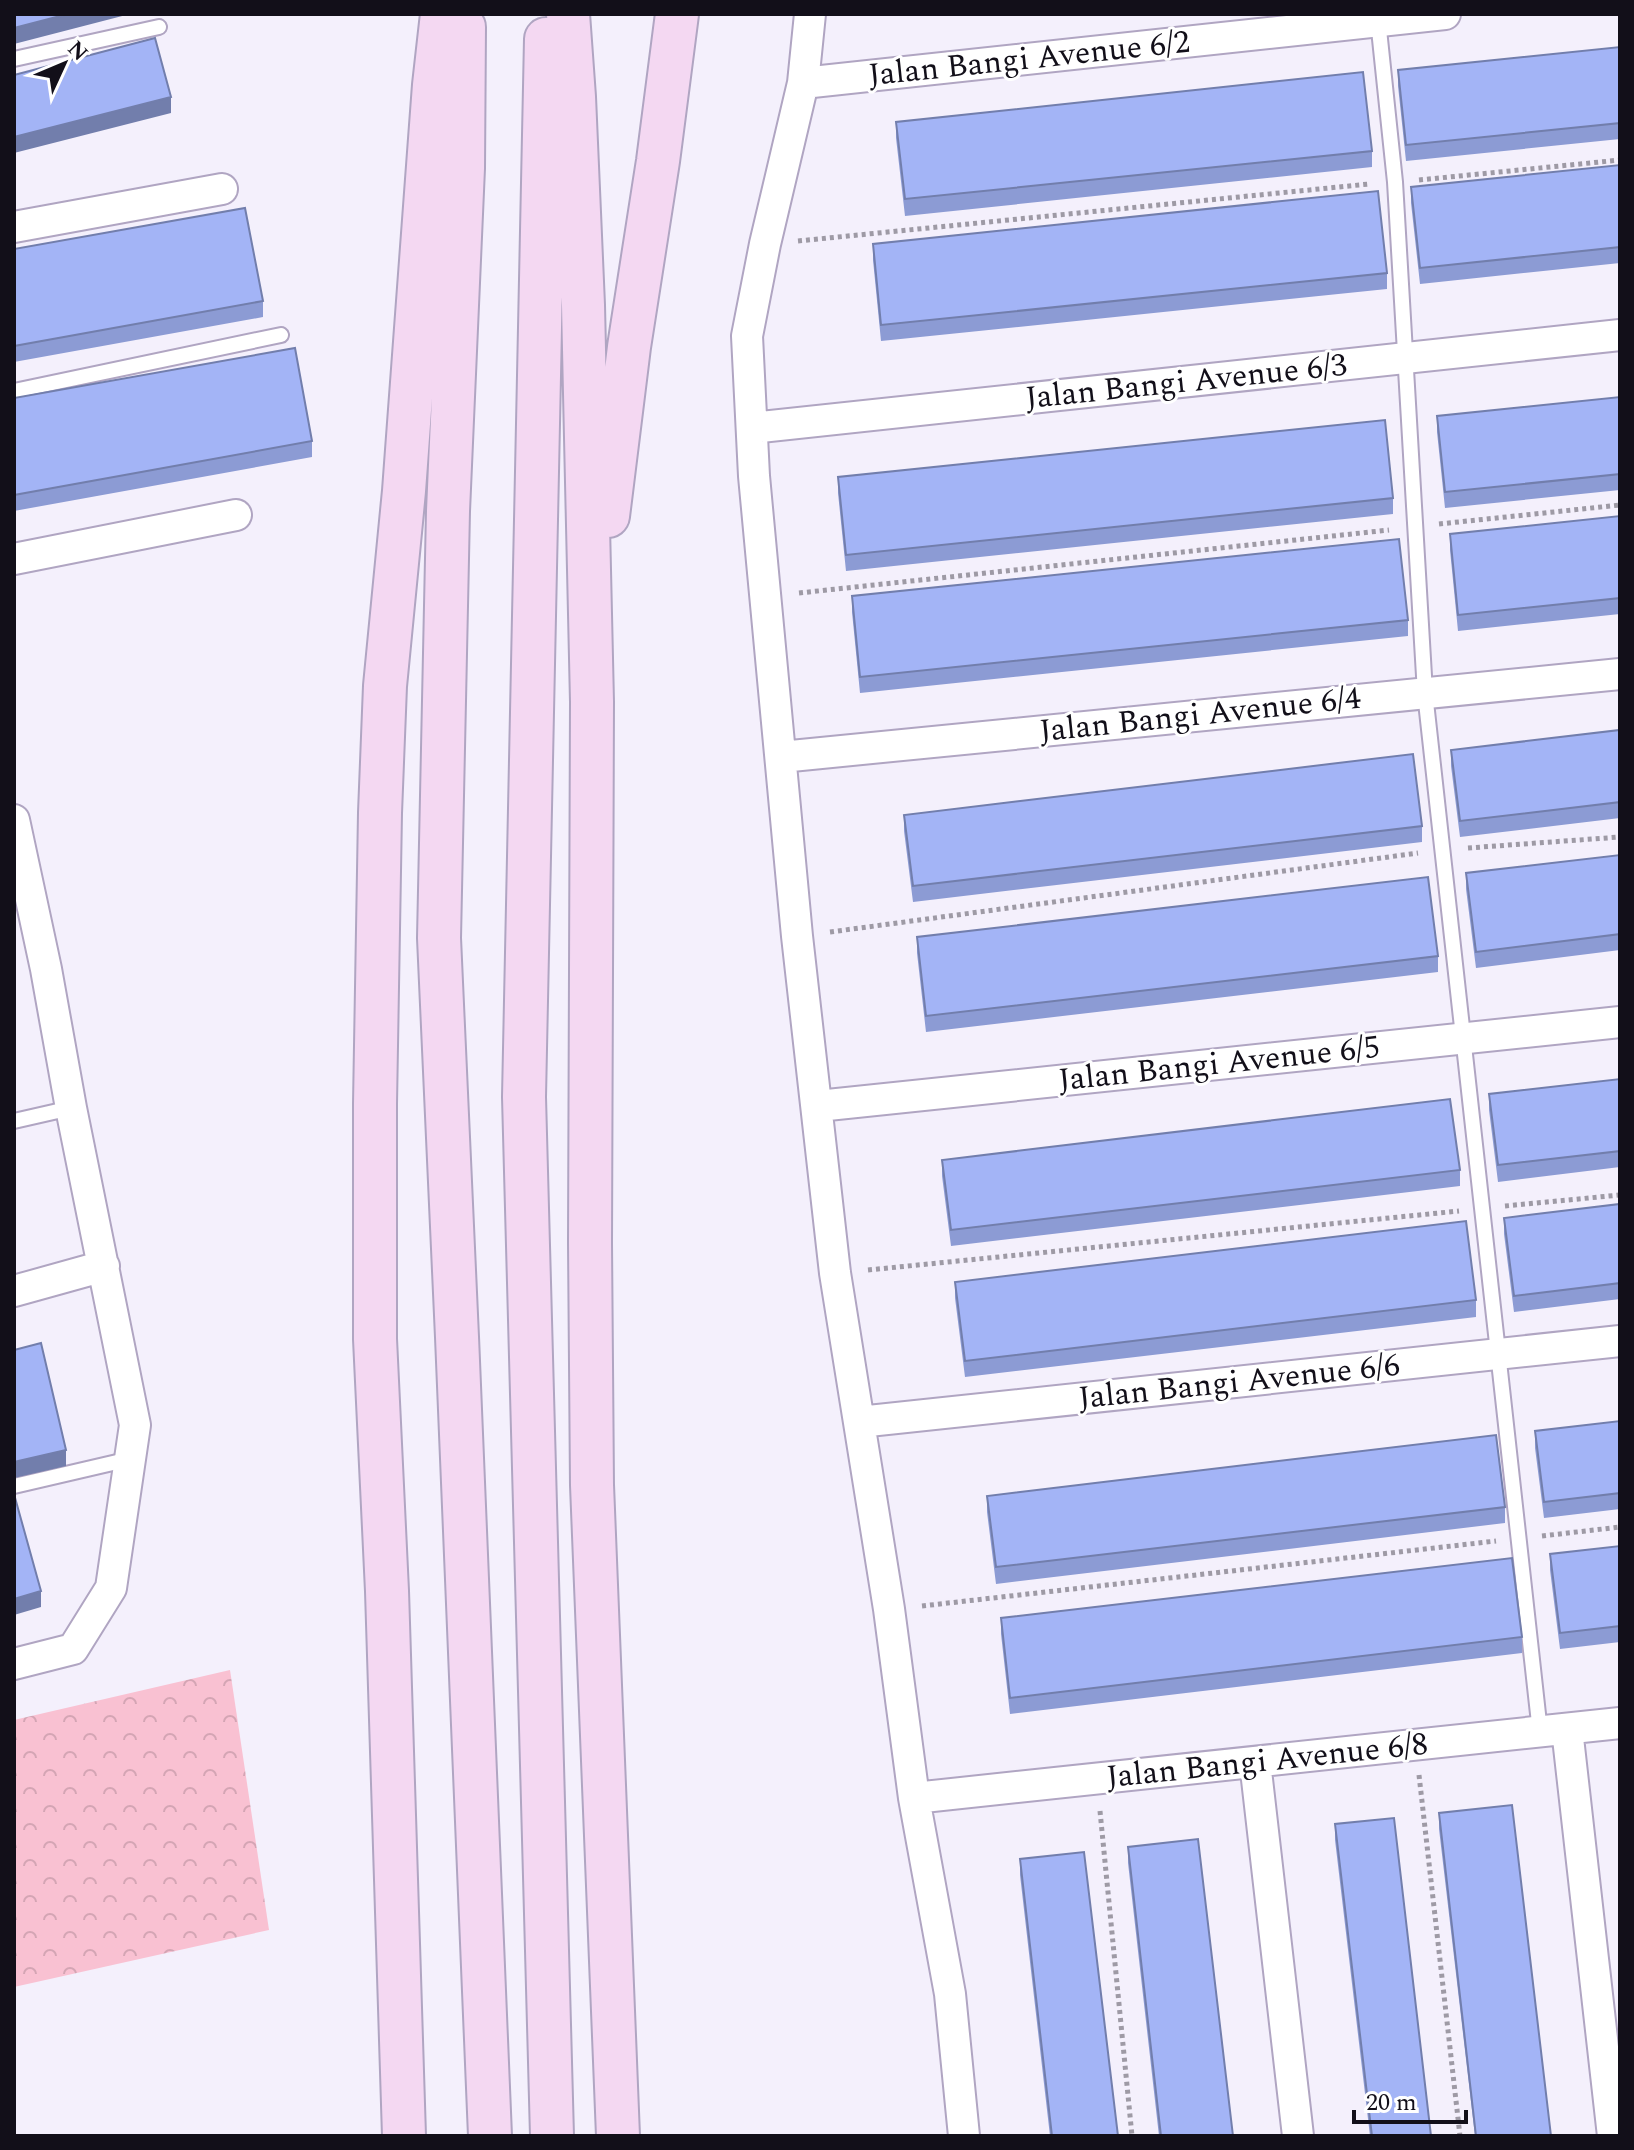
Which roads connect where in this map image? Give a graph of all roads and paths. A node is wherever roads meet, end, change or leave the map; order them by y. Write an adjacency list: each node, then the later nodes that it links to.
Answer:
1 (442, 14): 61 (main road)
2 (464, 14): 62 (main road)
3 (546, 14): 63 (main road)
4 (568, 14): 29 (main road)
5 (677, 14): 29 (main road)
6 (810, 14): 11 (street)
7 (1445, 14): 8 (street, Jalan Bangi Avenue 6/2)
8 (1377, 18): 11 (street, Jalan Bangi Avenue 6/2); 13 (lane)
9 (159, 27): 10 (lane)
10 (14, 59)
11 (803, 83): 16 (street)
12 (1620, 160): 13 (path)
13 (1395, 182): 16 (path); 19 (lane)
14 (222, 189): 15 (street)
15 (14, 227)
16 (765, 244): 21 (street)
17 (281, 335): 20 (lane)
18 (1620, 335): 19 (street, Jalan Bangi Avenue 6/3)
19 (1405, 358): 21 (street, Jalan Bangi Avenue 6/3); 24 (lane)
20 (14, 391)
21 (752, 428): 26 (street)
22 (1620, 505): 24 (path)
23 (236, 515): 25 (street)
24 (1415, 527): 26 (path); 28 (lane)
25 (14, 559)
26 (766, 596): 30 (street)
27 (1620, 674): 28 (street, Jalan Bangi Avenue 6/4)
28 (1425, 693): 30 (street, Jalan Bangi Avenue 6/4); 33 (lane)
29 (592, 702): 64 (main road)
30 (781, 757): 35 (street)
31 (14, 820): 34 (street)
32 (1620, 837): 33 (path)
33 (1443, 850): 35 (path); 37 (lane)
34 (23, 904): 39 (street)
35 (797, 936): 38 (street)
36 (1620, 1022): 37 (street, Jalan Bangi Avenue 6/5)
37 (1463, 1038): 38 (street, Jalan Bangi Avenue 6/5); 42 (lane)
38 (818, 1106): 44 (street)
39 (71, 1108): 40 (lane); 43 (street)
40 (14, 1121)
41 (1620, 1195): 42 (path)
42 (1482, 1208): 44 (path); 47 (lane)
43 (104, 1266): 45 (street); 49 (street)
44 (835, 1273): 48 (street)
45 (14, 1291)
46 (1620, 1341): 47 (street, Jalan Bangi Avenue 6/6)
47 (1498, 1354): 48 (street, Jalan Bangi Avenue 6/6); 52 (lane)
48 (859, 1422): 53 (street)
49 (130, 1459): 50 (lane); 54 (street)
50 (14, 1486)
51 (1620, 1527): 52 (path)
52 (1519, 1538): 53 (path); 56 (lane)
53 (889, 1609): 60 (street)
54 (14, 1664)
55 (1620, 1723): 56 (street, Jalan Bangi Avenue 6/8)
56 (1554, 1730): 57 (street, Jalan Bangi Avenue 6/8); 69 (street)
57 (1415, 1745): 58 (street, Jalan Bangi Avenue 6/8); 68 (path)
58 (1255, 1762): 59 (street, Jalan Bangi Avenue 6/8); 67 (street)
59 (1097, 1779): 60 (street, Jalan Bangi Avenue 6/8); 66 (path)
60 (914, 1798): 65 (street)
61 (404, 2136)
62 (490, 2136)
63 (552, 2136)
64 (618, 2136)
65 (964, 2136)
66 (1132, 2136)
67 (1298, 2136)
68 (1460, 2136)
69 (1613, 2136)

